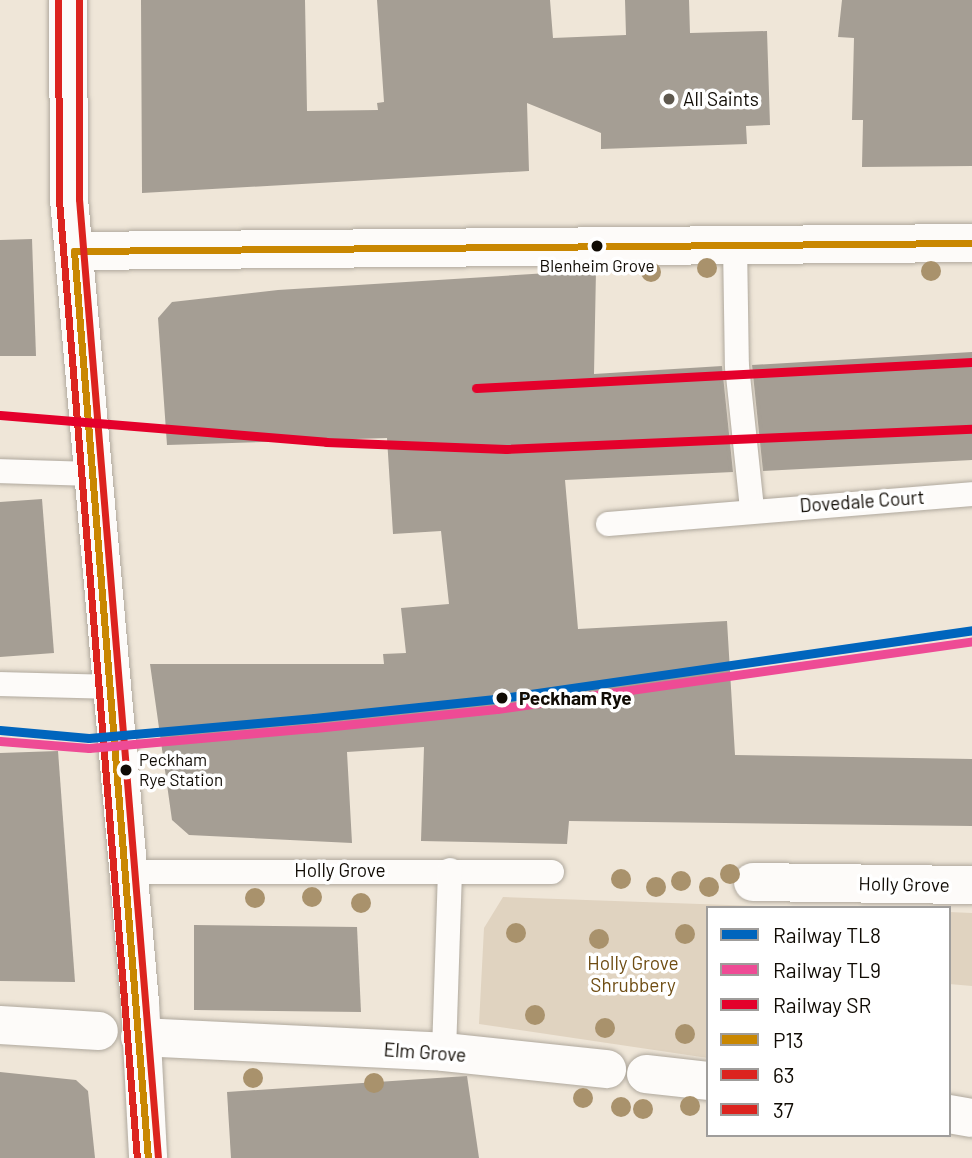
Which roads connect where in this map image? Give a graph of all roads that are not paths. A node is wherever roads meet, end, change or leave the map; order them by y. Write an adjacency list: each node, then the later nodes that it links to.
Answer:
1 (68, 0): 4 (street)
2 (972, 243): 3 (street)
3 (735, 244): 4 (street); 8 (lane)
4 (74, 251): 6 (street)
5 (0, 471): 6 (lane)
6 (96, 474): 11 (street)
7 (972, 494): 8 (lane, Dovedale Court)
8 (752, 508): 9 (lane, Dovedale Court)
9 (608, 524)
10 (0, 684): 11 (lane)
11 (114, 687): 13 (street)
12 (450, 870): 13 (lane, Holly Grove); 14 (lane, Holly Grove); 20 (lane)
13 (128, 872): 19 (street)
14 (552, 872)
15 (752, 882): 16 (street, Holly Grove)
16 (972, 885)
17 (0, 1025): 18 (street)
18 (99, 1031)
19 (140, 1037): 20 (street, Elm Grove); 26 (street)
20 (444, 1052): 21 (street, Elm Grove)
21 (607, 1069): 22 (lane, Elm Grove)
22 (646, 1074): 23 (street, Elm Grove)
23 (706, 1082)
24 (951, 1114): 25 (street)
25 (972, 1118)
26 (148, 1158)

